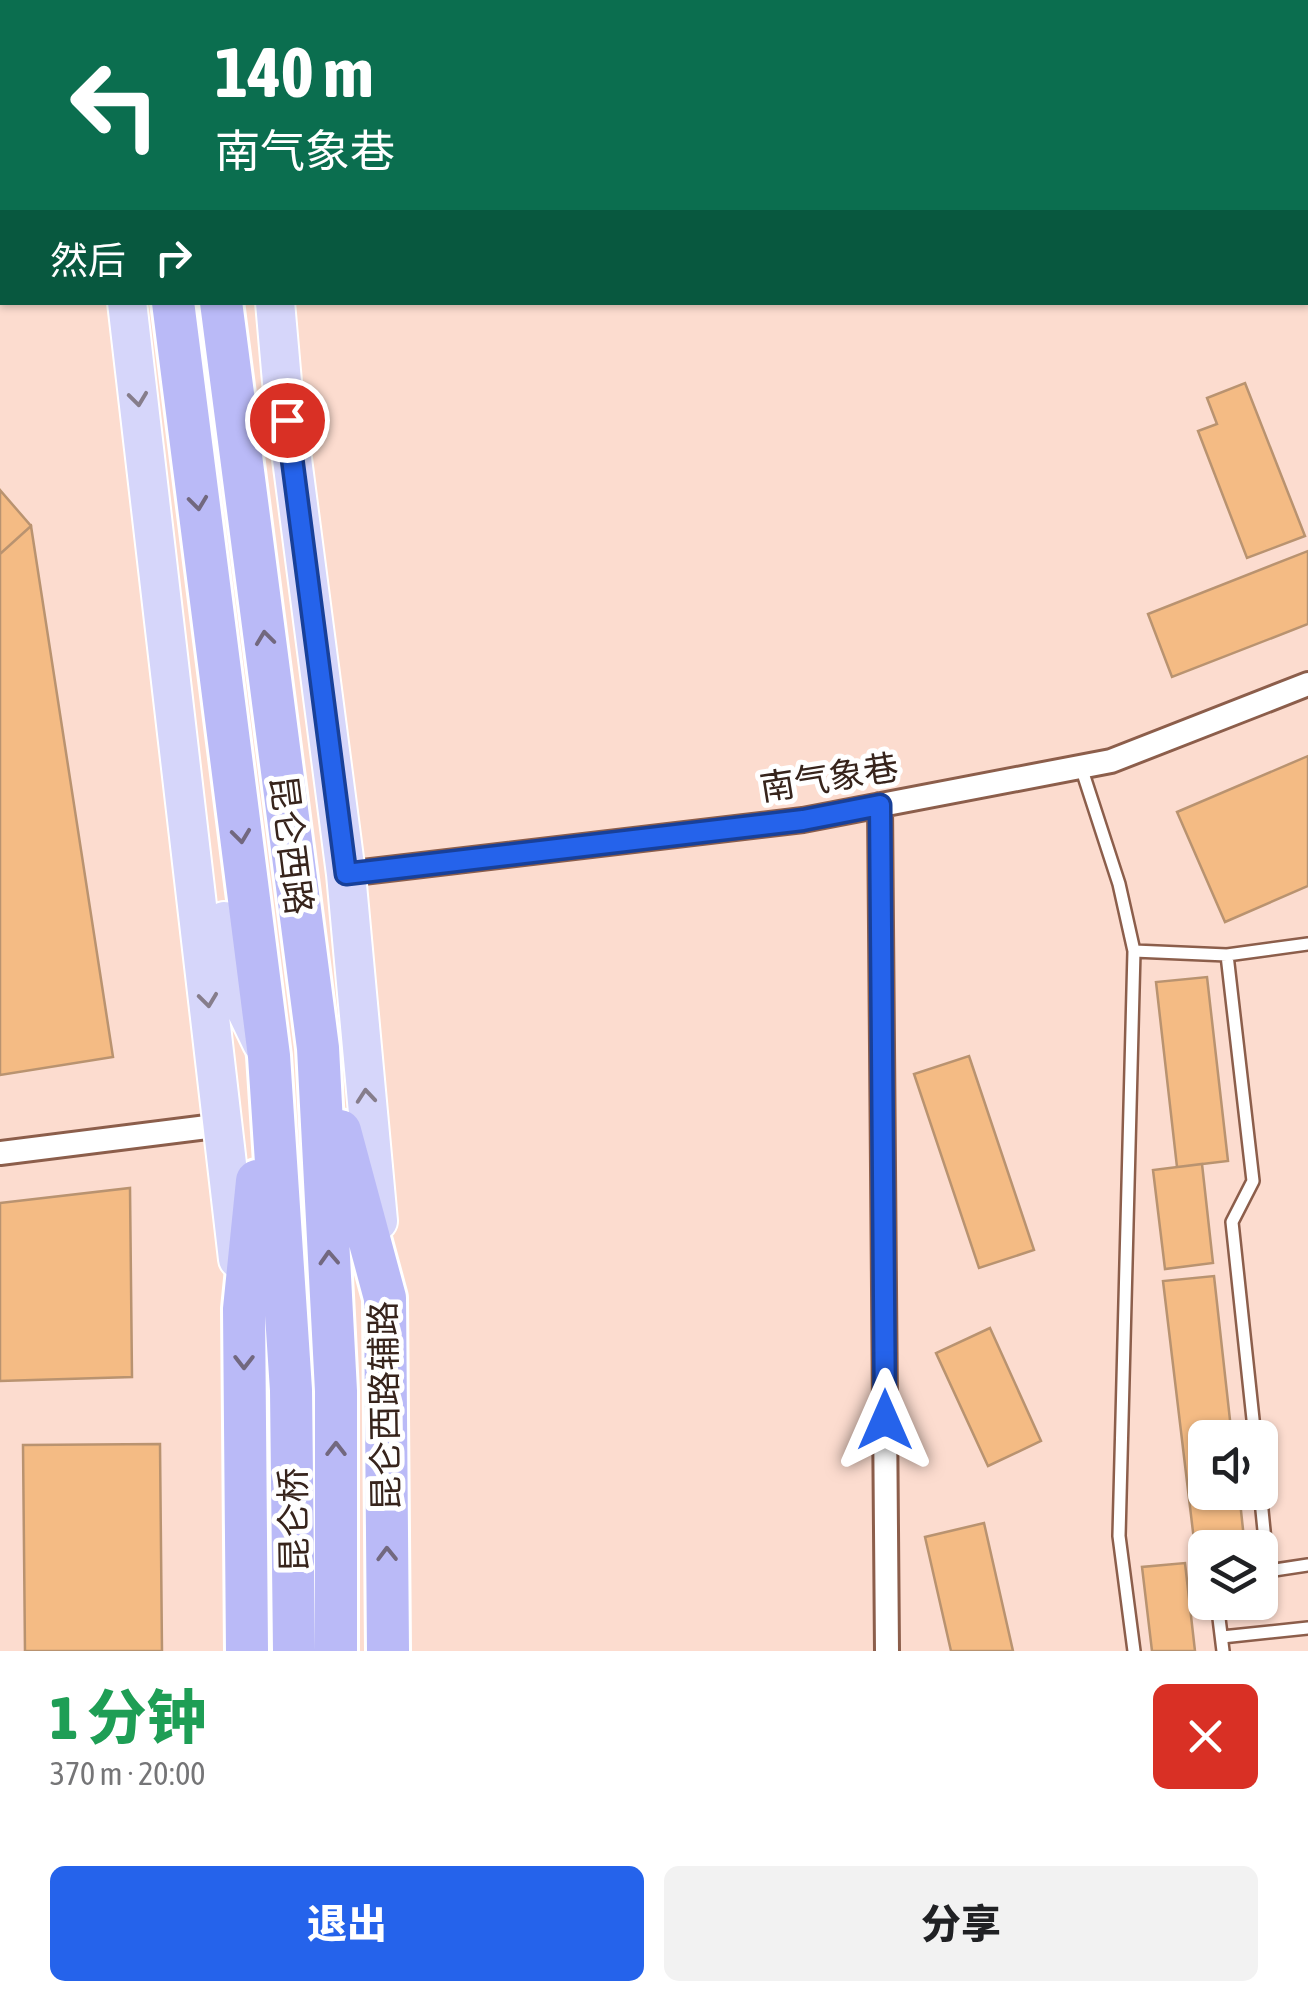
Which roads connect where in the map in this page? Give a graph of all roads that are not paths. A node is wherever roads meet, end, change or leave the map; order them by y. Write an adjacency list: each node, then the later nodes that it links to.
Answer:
1 (127, 305): 7 (main road, one-way to 7)
2 (173, 305): 15 (highway, 昆仑西路, one-way to 15)
3 (222, 305): 14 (highway, 昆仑西路, one-way to 3)
4 (275, 305): 5 (main road)
5 (318, 644): 10 (main road); 14 (main road)
6 (1308, 684): 8 (street, 南气象巷)
7 (180, 755): 15 (main road); 16 (main road, one-way to 16)
8 (1081, 767): 9 (street, 南气象巷); 12 (lane)
9 (880, 805): 10 (street, 南气象巷); 31 (street)
10 (346, 874): 18 (main road, one-way to 10)
11 (1308, 944): 13 (lane)
12 (1134, 951): 13 (lane); 32 (lane)
13 (1227, 955): 22 (lane)
14 (318, 1048): 18 (highway, 昆仑西路辅路); 21 (highway, 昆仑西路, one-way to 14)
15 (269, 1056): 19 (highway); 20 (highway, 昆仑西路)
16 (223, 1125): 17 (street); 19 (main road)
17 (0, 1153)
18 (385, 1298): 30 (highway, 昆仑西路辅路, one-way to 18)
19 (244, 1309): 27 (highway, one-way to 27)
20 (292, 1390): 28 (highway, 昆仑桥)
21 (336, 1391): 29 (highway, 昆仑桥, one-way to 21)
22 (1252, 1420)
23 (1308, 1565): 24 (lane)
24 (1278, 1569)
25 (1308, 1628): 26 (lane)
26 (1223, 1644)
27 (246, 1651)
28 (294, 1651)
29 (336, 1651)
30 (388, 1651)
31 (887, 1651)
32 (1134, 1651)

